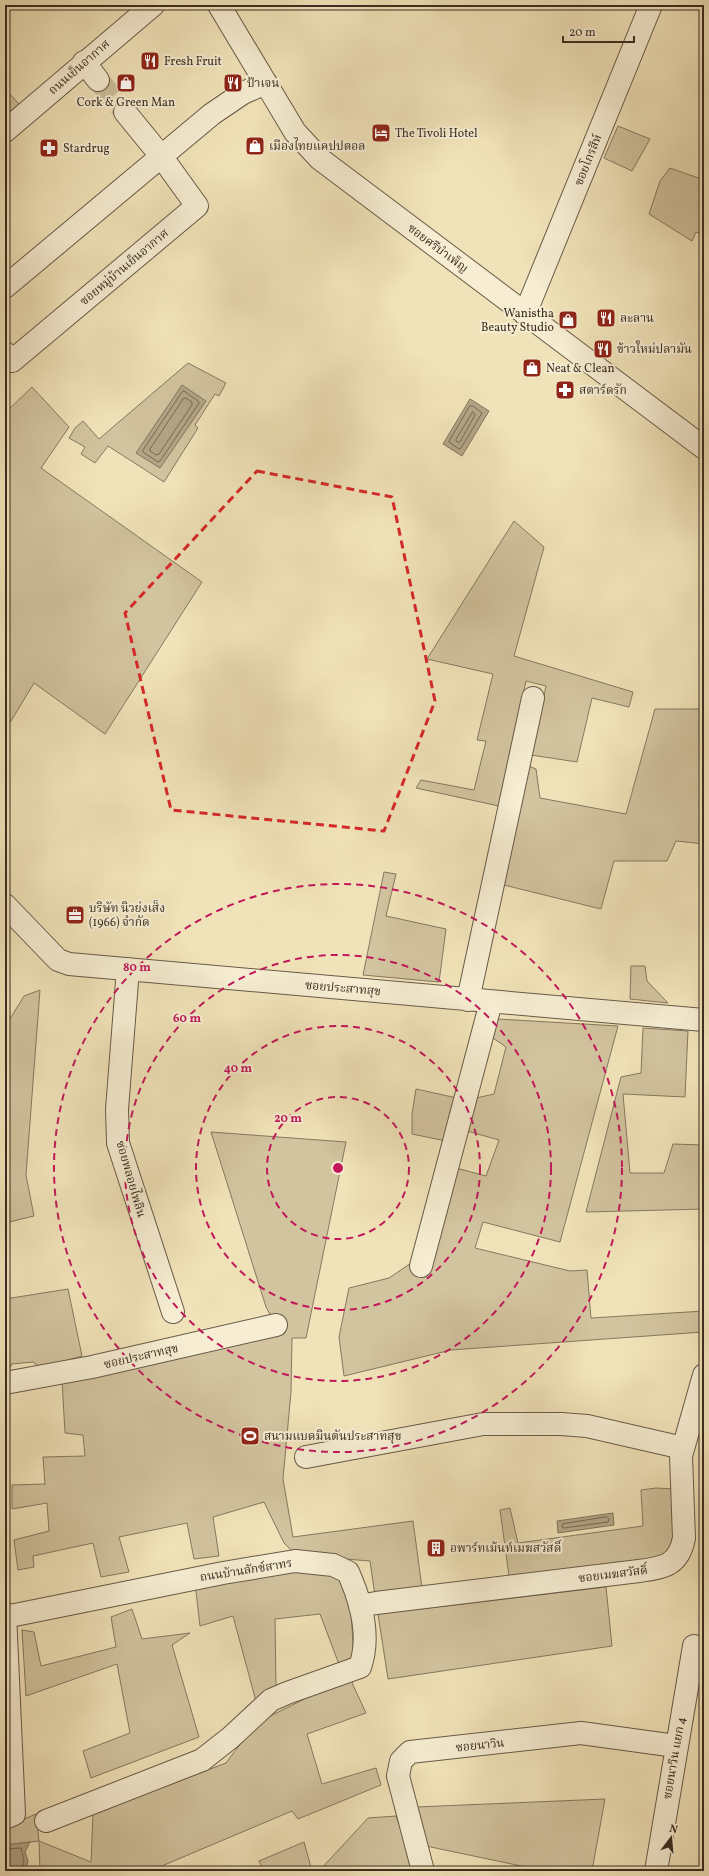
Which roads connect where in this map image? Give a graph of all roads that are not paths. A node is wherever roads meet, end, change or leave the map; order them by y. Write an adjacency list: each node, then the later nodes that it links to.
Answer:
1 (153, 5): 4 (street, ถนนเย็นอากาศ)
2 (219, 5): 6 (street, ซอยศรีบำเพ็ญ)
3 (651, 5): 11 (street, ฃอยโกรสีห์)
4 (84, 62): 5 (street); 8 (street, ถนนเย็นอากาศ)
5 (98, 80)
6 (266, 83): 9 (street); 11 (street, ซอยศรีบำเพ็ญ)
7 (125, 112): 9 (street, ซอยหมู่บ้านเย็นอากาศ)
8 (5, 131)
9 (161, 156): 10 (street); 12 (street, ซอยหมู่บ้านเย็นอากาศ)
10 (5, 286)
11 (525, 314): 13 (street, ซอยศรีบำเพ็ญ)
12 (5, 353)
13 (704, 448)
14 (533, 698): 17 (street)
15 (5, 905): 16 (street, ซอยประสาทสุข)
16 (128, 969): 17 (street, ซอยประสาทสุข); 21 (street, ซอยพลอยไพลิน)
17 (468, 1000): 18 (street, ซอยประสาทสุข)
18 (491, 1002): 19 (street, ซอยประสาทสุข); 20 (street)
19 (704, 1020)
20 (421, 1266)
21 (173, 1312)
22 (276, 1325): 24 (street, ซอยประสาทสุข)
23 (704, 1375): 25 (street, ซอยเมฆสวัสดิ์)
24 (5, 1382)
25 (683, 1448): 26 (street); 27 (street, ซอยเมฆสวัสดิ์)
26 (306, 1457)
27 (360, 1606): 28 (street, ถนนบ้านลักซ์สาทร); 32 (street, ถนนบ้านลักซ์สาทร)
28 (5, 1623): 31 (street)
29 (694, 1646): 30 (street, ซอยนาวิน แยก 4)
30 (676, 1746): 33 (street, ซอยนาวิน); 34 (street, ซอยนาวิน แยก 4)
31 (10, 1816)
32 (46, 1821)
33 (424, 1871)
34 (656, 1871)

